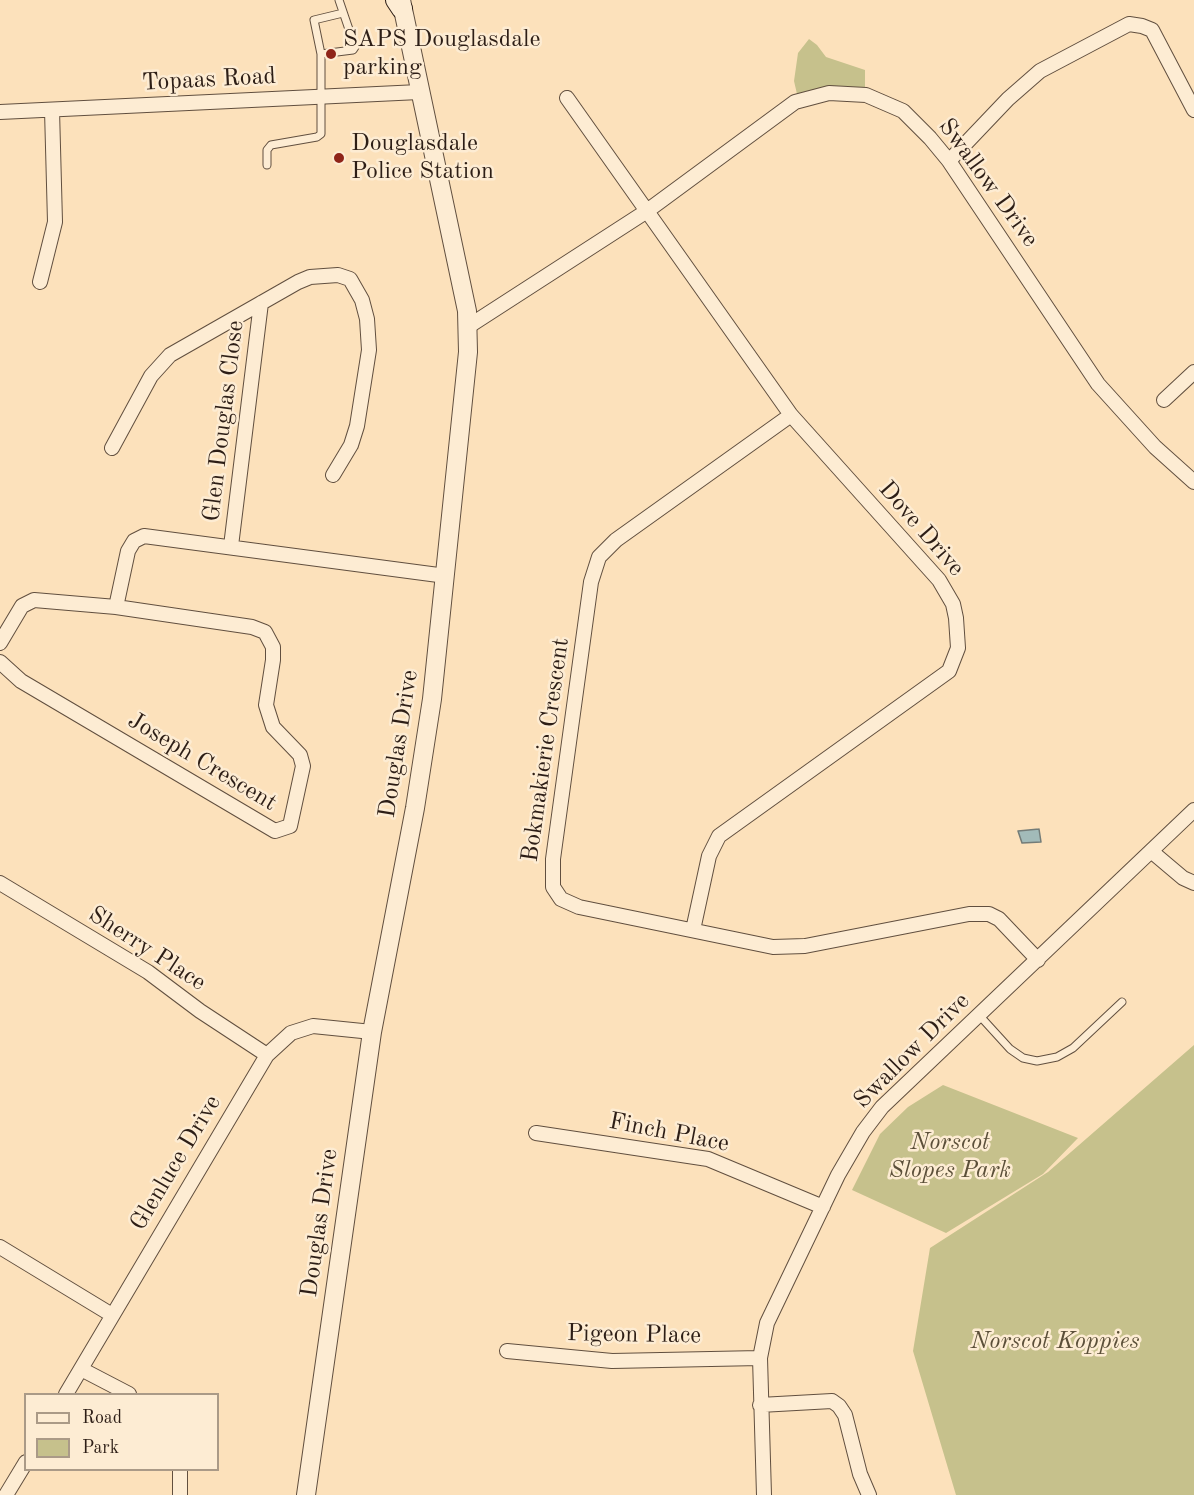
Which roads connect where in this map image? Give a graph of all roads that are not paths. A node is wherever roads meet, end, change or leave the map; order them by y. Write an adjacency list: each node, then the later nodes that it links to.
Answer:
1 (339, 0): 3 (lane)
2 (400, 2): 5 (street, Douglas Drive)
3 (343, 13): 4 (lane); 4 (lane)
4 (321, 54): 6 (lane)
5 (419, 92): 6 (street, Topaas Road); 16 (street, Douglas Drive)
6 (322, 98): 8 (street, Topaas Road); 12 (lane)
7 (567, 98): 13 (street, Dove Drive)
8 (52, 110): 10 (street, Topaas Road); 14 (street)
9 (1194, 111): 11 (street)
10 (0, 112)
11 (949, 161): 13 (street, Swallow Drive); 22 (street, Swallow Drive)
12 (267, 165)
13 (647, 211): 16 (street, Swallow Drive); 19 (street, Dove Drive)
14 (40, 282)
15 (261, 303): 20 (street, Glen Douglas Close); 21 (street, Glen Douglas Close); 23 (street, Glen Douglas Close)
16 (469, 326): 24 (street, Douglas Drive)
17 (1193, 376): 18 (street)
18 (1164, 400)
19 (791, 415): 32 (street, Dove Drive); 32 (street, Bokmakierie Crescent)
20 (112, 448)
21 (333, 475)
22 (1194, 482)
23 (231, 546): 24 (street); 25 (street)
24 (446, 576): 36 (street, Douglas Drive)
25 (116, 607): 26 (street, Joseph Crescent); 27 (street, Joseph Crescent)
26 (0, 644)
27 (0, 662)
28 (1194, 810): 29 (street, Swallow Drive)
29 (1151, 851): 31 (street); 33 (street, Swallow Drive)
30 (0, 883): 37 (street, Sherry Place)
31 (1194, 884)
32 (693, 930): 33 (street, Bokmakierie Crescent)
33 (1038, 960): 35 (street, Swallow Drive)
34 (1122, 1002): 35 (lane)
35 (979, 1015): 39 (street, Swallow Drive)
36 (372, 1032): 37 (street, Glenluce Drive); 52 (street, Douglas Drive)
37 (267, 1055): 41 (street, Glenluce Drive)
38 (536, 1133): 39 (street, Finch Place)
39 (823, 1206): 43 (street, Swallow Drive)
40 (0, 1247): 41 (street)
41 (112, 1315): 44 (street, Glenluce Drive)
42 (507, 1351): 43 (street, Pigeon Place)
43 (760, 1358): 47 (street, Swallow Drive)
44 (81, 1369): 45 (street, Glenluce Drive); 46 (street)
45 (67, 1393)
46 (125, 1393)
47 (760, 1405): 53 (street, Swallow Drive); 54 (street)
48 (24, 1465): 50 (street)
49 (180, 1471): 51 (street)
50 (6, 1495)
51 (180, 1495)
52 (306, 1495)
53 (764, 1495)
54 (868, 1495)

